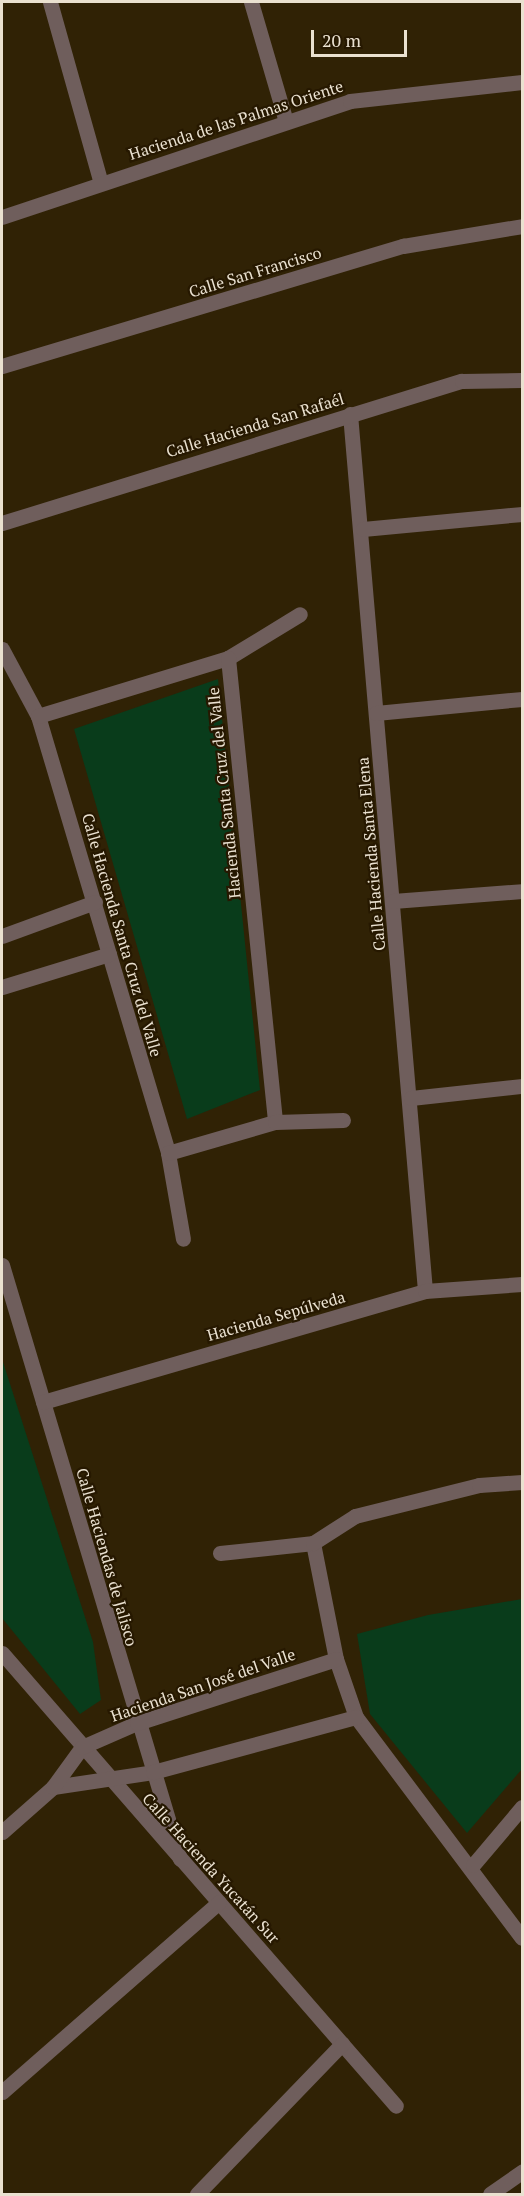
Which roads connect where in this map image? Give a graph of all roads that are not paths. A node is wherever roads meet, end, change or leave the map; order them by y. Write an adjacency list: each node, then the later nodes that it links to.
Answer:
1 (50, 2): 5 (street)
2 (251, 2): 4 (street)
3 (522, 82): 4 (street, Hacienda de las Palmas Oriente)
4 (286, 122): 5 (street, Hacienda de las Palmas Oriente)
5 (101, 183): 6 (street, Hacienda de las Palmas Oriente)
6 (2, 217)
7 (522, 226): 8 (street, Calle San Francisco)
8 (2, 366)
9 (522, 380): 10 (street, Calle Hacienda San Rafaél)
10 (351, 414): 12 (street, Calle Hacienda San Rafaél); 13 (street, Calle Hacienda Santa Elena)
11 (522, 514): 13 (street)
12 (2, 523)
13 (363, 529): 18 (street, Calle Hacienda Santa Elena)
14 (300, 614): 16 (street)
15 (2, 649): 19 (street, Calle Hacienda Santa Cruz del Valle)
16 (228, 658): 19 (street, Hacienda Santa Cruz del Valle); 29 (street, Hacienda Santa Cruz del Valle)
17 (522, 699): 18 (street)
18 (376, 713): 21 (street, Calle Hacienda Santa Elena)
19 (38, 716): 22 (street, Calle Hacienda Santa Cruz del Valle)
20 (522, 891): 21 (street)
21 (393, 901): 27 (street, Calle Hacienda Santa Elena)
22 (95, 902): 23 (street); 24 (street, Calle Hacienda Santa Cruz del Valle)
23 (2, 936)
24 (109, 954): 25 (street); 30 (street, Calle Hacienda Santa Cruz del Valle)
25 (2, 987)
26 (522, 1086): 27 (street)
27 (411, 1098): 34 (street, Calle Hacienda Santa Elena)
28 (343, 1120): 29 (street)
29 (275, 1122): 30 (street)
30 (168, 1153): 31 (street, Calle Hacienda Santa Cruz del Valle)
31 (183, 1239)
32 (2, 1265): 35 (street, Calle Haciendas de Jalisco)
33 (522, 1284): 34 (street, Hacienda Sepúlveda)
34 (425, 1292): 35 (street, Hacienda Sepúlveda)
35 (43, 1402): 42 (street, Calle Haciendas de Jalisco)
36 (522, 1482): 37 (street)
37 (313, 1543): 38 (street); 40 (street)
38 (220, 1552)
39 (2, 1653): 43 (street, Calle Hacienda Yucatán Sur)
40 (336, 1659): 41 (street); 42 (street, Hacienda San José del Valle)
41 (356, 1717): 44 (street); 50 (street)
42 (137, 1723): 43 (street, Hacienda San José del Valle); 44 (street, Calle Haciendas de Jalisco)
43 (82, 1747): 45 (street, Calle Hacienda Yucatán Sur); 46 (street)
44 (153, 1772): 45 (street); 49 (street, Calle Haciendas de Jalisco)
45 (107, 1779): 46 (street); 49 (street, Calle Hacienda Yucatán Sur)
46 (53, 1787): 48 (street)
47 (522, 1807): 50 (street)
48 (2, 1832)
49 (180, 1859): 51 (street, Calle Hacienda Yucatán Sur)
50 (473, 1865): 52 (street)
51 (219, 1902): 53 (street, Calle Hacienda Yucatán Sur); 54 (street)
52 (522, 1938)
53 (342, 2044): 55 (street, Calle Hacienda Yucatán Sur); 57 (street)
54 (2, 2092)
55 (396, 2106)
56 (522, 2172): 58 (street)
57 (196, 2194)
58 (490, 2194)

